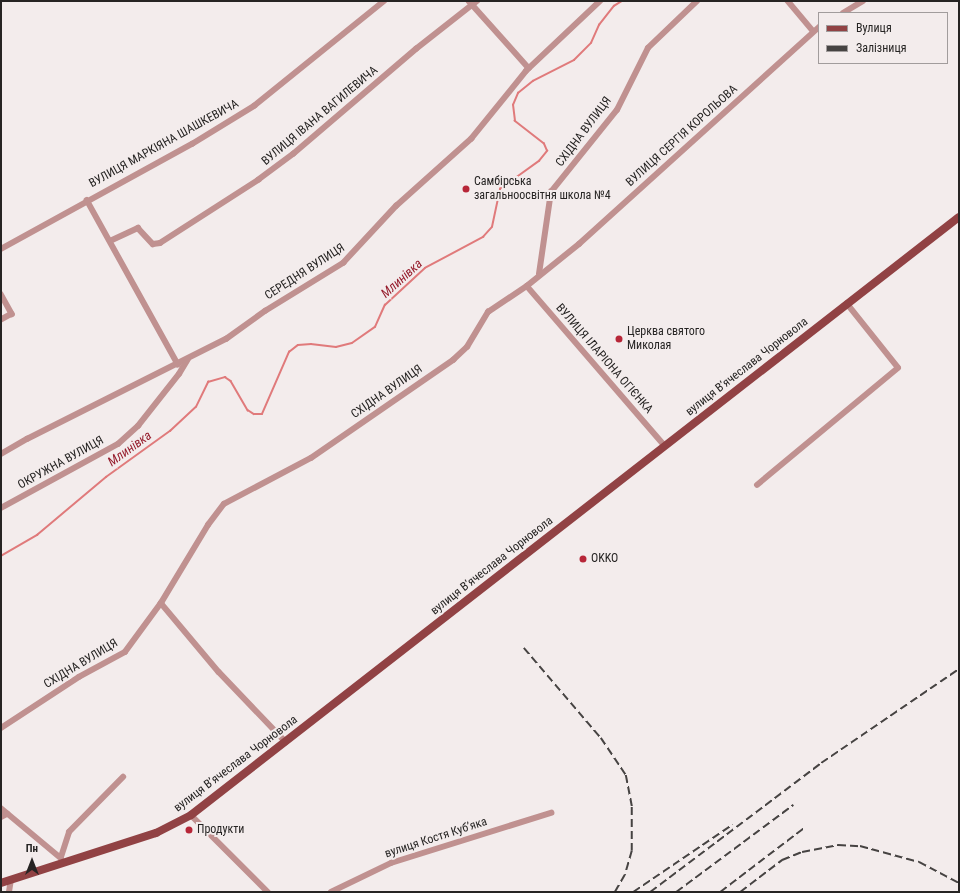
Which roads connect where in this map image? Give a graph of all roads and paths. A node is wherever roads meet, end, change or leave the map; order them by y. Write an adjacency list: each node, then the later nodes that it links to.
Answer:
1 (384, 1): 12 (street, ВУЛИЦЯ МАРКІЯНА ШАШКЕВИЧА)
2 (477, 1): 7 (street, ВУЛИЦЯ ІВАНА ВАГИЛЕВИЧА)
3 (600, 1): 11 (street, СЕРЕДНЯ ВУЛИЦЯ)
4 (697, 1): 16 (street, СХІДНА ВУЛИЦЯ)
5 (788, 1): 10 (street)
6 (863, 1): 8 (street)
7 (471, 3): 11 (street); 14 (street, ВУЛИЦЯ ІВАНА ВАГИЛЕВИЧА)
8 (845, 12)
9 (818, 29): 10 (street, ВУЛИЦЯ СЕРГІЯ КОРОЛЬОВА)
10 (813, 32): 16 (street, ВУЛИЦЯ СЕРГІЯ КОРОЛЬОВА)
11 (529, 68): 21 (street, СЕРЕДНЯ ВУЛИЦЯ)
12 (87, 200): 14 (street); 15 (street, ВУЛИЦЯ МАРКІЯНА ШАШКЕВИЧА)
13 (959, 218): 19 (main road, вулиця Вʼячеслава Чорновола)
14 (110, 241): 22 (street)
15 (1, 248)
16 (540, 274): 17 (street, СХІДНА ВУЛИЦЯ)
17 (527, 286): 23 (street, ВУЛИЦЯ ІЛАРІОНА ОГІЄНКА); 27 (street, СХІДНА ВУЛИЦЯ)
18 (1, 294): 20 (street)
19 (848, 304): 23 (main road, вулиця Вʼячеслава Чорновола); 25 (street)
20 (1, 320)
21 (188, 358): 22 (street, СЕРЕДНЯ ВУЛИЦЯ); 26 (street, ОКРУЖНА ВУЛИЦЯ)
22 (178, 364): 24 (street, СЕРЕДНЯ ВУЛИЦЯ)
23 (665, 446): 29 (main road, вулиця Вʼячеслава Чорновола)
24 (1, 454)
25 (757, 485)
26 (1, 508)
27 (160, 603): 28 (street, СХІДНА ВУЛИЦЯ); 29 (street)
28 (1, 728)
29 (286, 742): 34 (main road, вулиця Вʼячеслава Чорновола)
30 (123, 777): 36 (street)
31 (1, 808): 33 (street)
32 (551, 813): 41 (street, вулиця Костя Кубʼяка)
33 (7, 814): 35 (street); 36 (street)
34 (190, 815): 36 (main road, вулиця Вʼячеслава Чорновола); 40 (street)
35 (1, 817)
36 (63, 860): 37 (main road, вулиця Вʼячеслава Чорновола)
37 (11, 880): 38 (main road, вулиця Вʼячеслава Чорновола); 39 (street)
38 (1, 882)
39 (9, 892)
40 (268, 892)
41 (331, 892)

